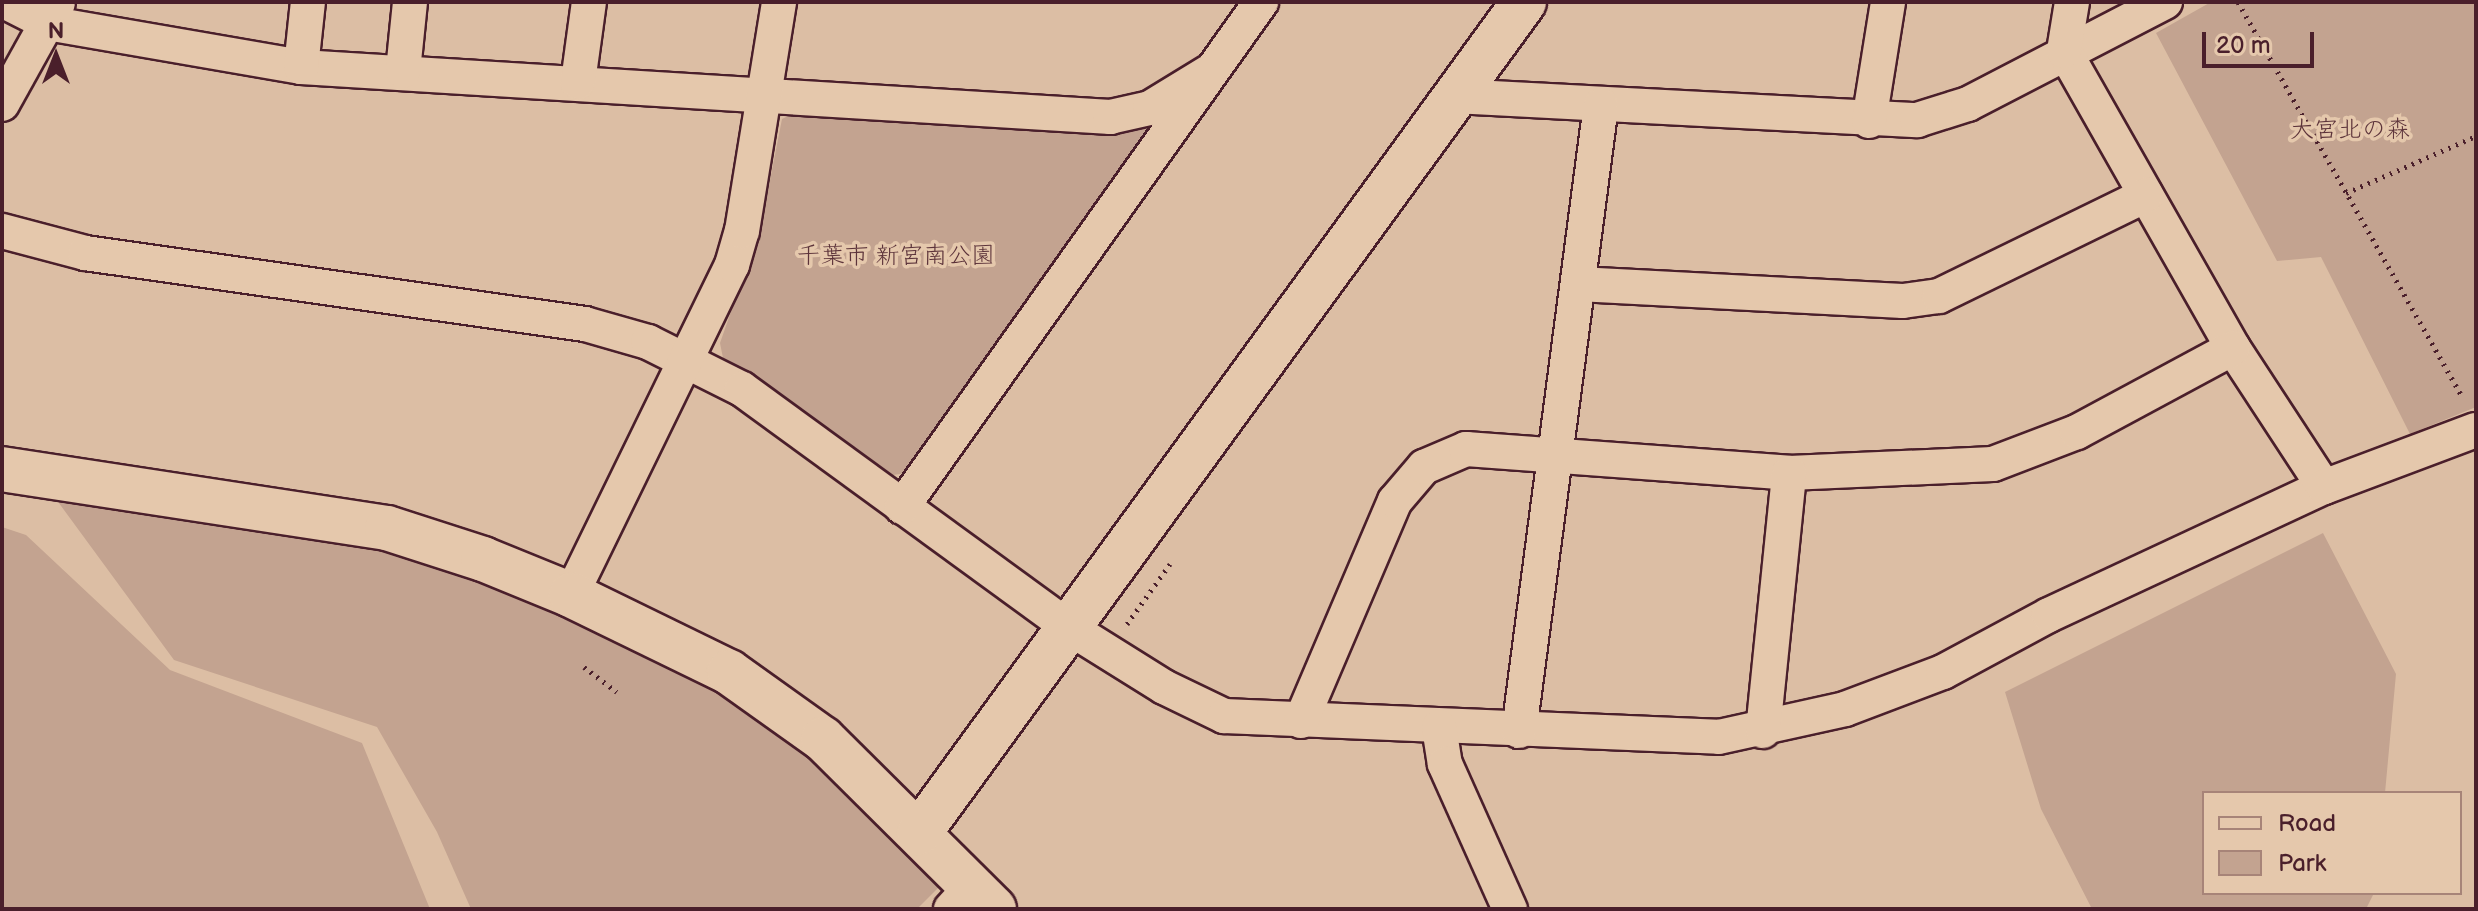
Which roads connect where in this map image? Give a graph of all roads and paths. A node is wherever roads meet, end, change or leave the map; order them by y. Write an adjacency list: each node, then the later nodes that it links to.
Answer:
1 (6, 2): 12 (street)
2 (308, 2): 14 (street)
3 (410, 2): 15 (street)
4 (589, 2): 17 (street)
5 (779, 2): 18 (street)
6 (1261, 2): 16 (street)
7 (1524, 2): 19 (street)
8 (1888, 2): 22 (street)
9 (2072, 2): 13 (street)
10 (2165, 2): 13 (street)
11 (2238, 2): 24 (path)
12 (53, 12): 14 (street); 20 (street)
13 (2064, 51): 22 (street); 25 (street)
14 (301, 67): 15 (street)
15 (403, 71): 17 (street)
16 (1209, 72): 18 (street); 35 (street)
17 (578, 82): 18 (street)
18 (764, 95): 29 (street)
19 (1454, 96): 21 (street); 37 (street)
20 (2, 104)
21 (1601, 105): 22 (street); 27 (street)
22 (1869, 121)
23 (2476, 136): 24 (path)
24 (2346, 193): 30 (path)
25 (2146, 195): 27 (street); 28 (street)
26 (2, 231): 29 (street)
27 (1578, 284): 31 (street)
28 (2233, 348): 33 (street); 34 (street)
29 (686, 358): 35 (street); 36 (street)
30 (2472, 419): 34 (street)
31 (1555, 456): 33 (street); 40 (street); 42 (street)
32 (2, 469): 36 (street)
33 (1789, 473): 43 (street)
34 (2324, 487): 43 (street)
35 (902, 507): 37 (street)
36 (571, 595): 44 (street)
37 (1068, 627): 40 (street); 44 (street)
38 (584, 667): 39 (path)
39 (617, 692)
40 (1301, 721): 41 (street)
41 (1439, 727): 42 (street); 46 (street)
42 (1519, 731): 43 (street)
43 (1763, 731)
44 (919, 833): 45 (street)
45 (973, 901)
46 (1510, 909)

